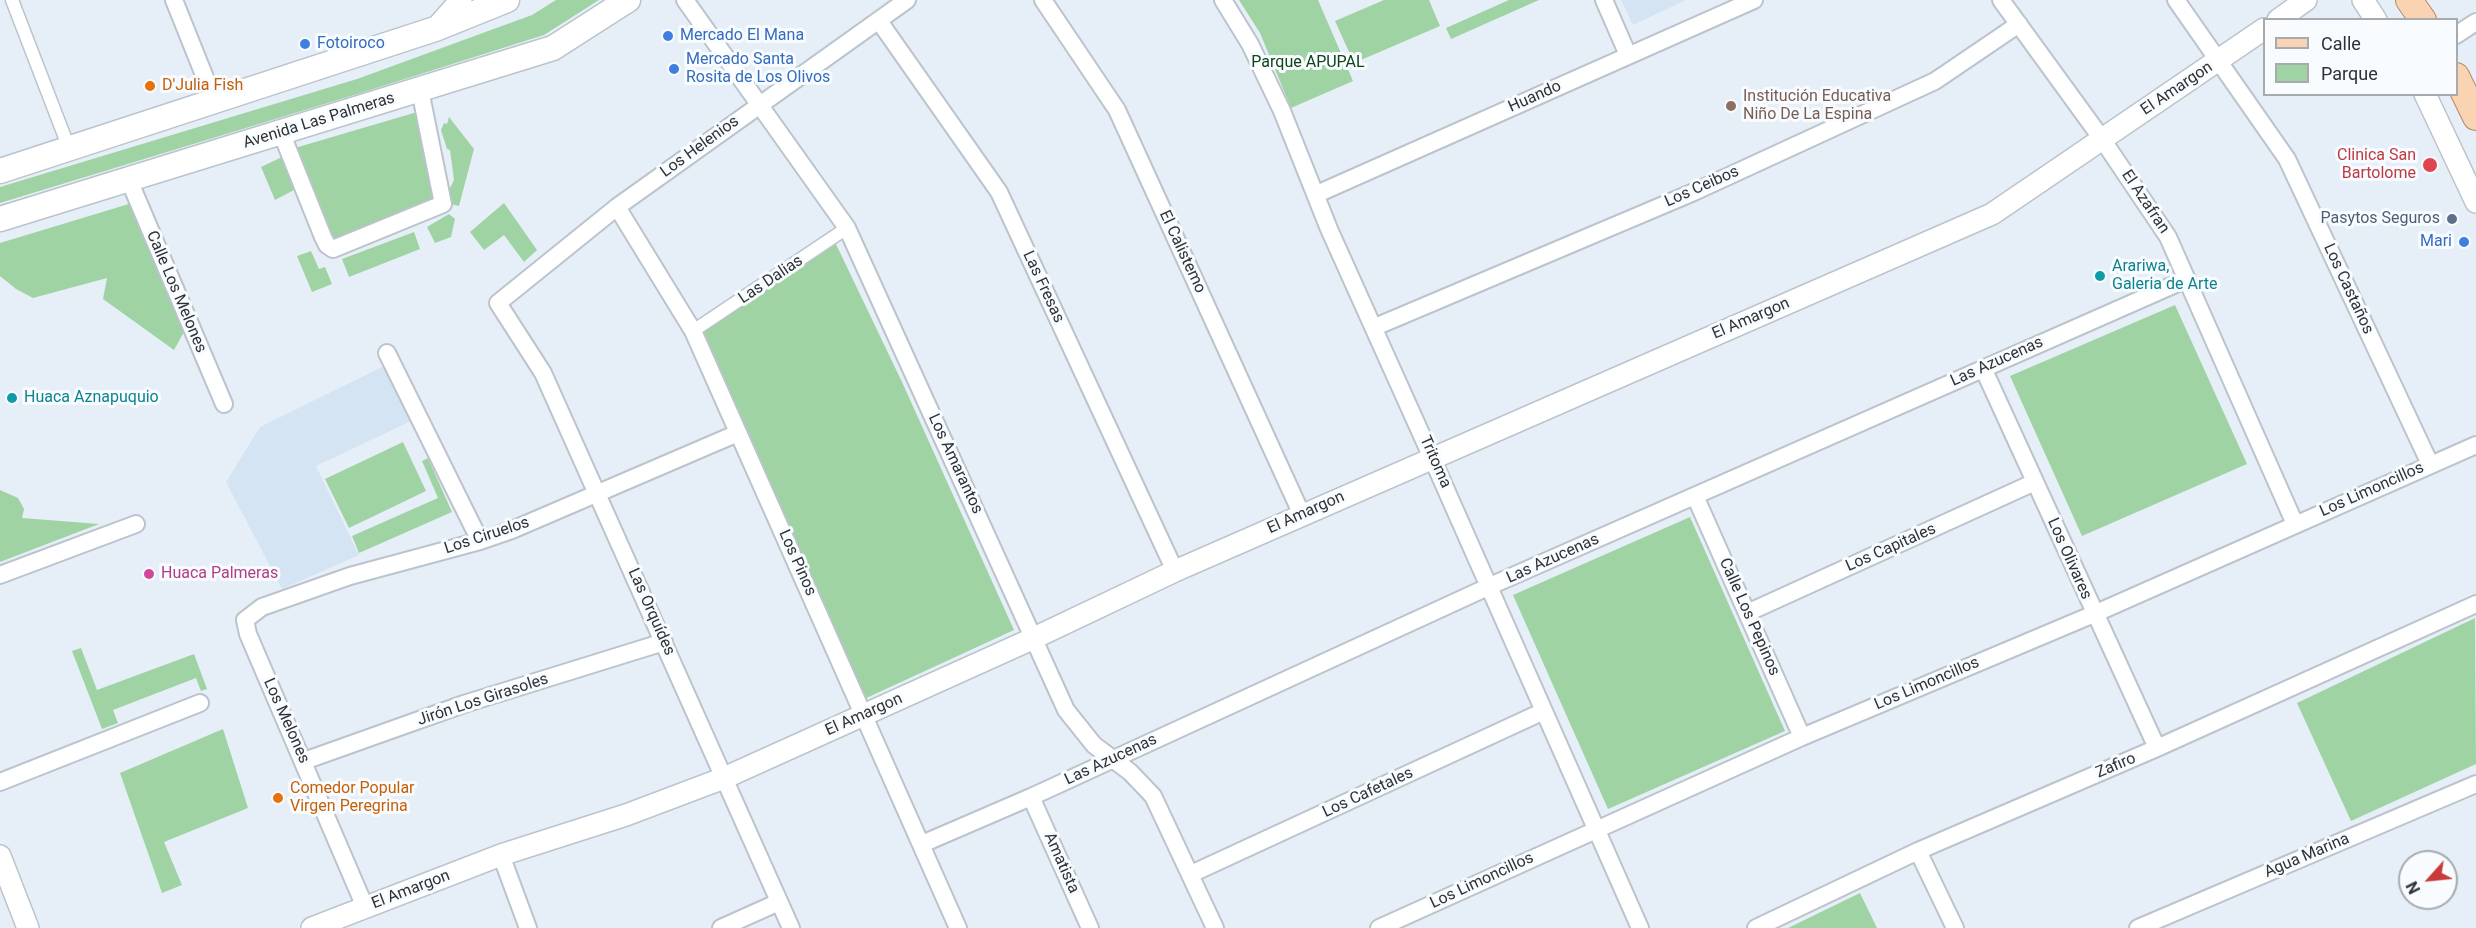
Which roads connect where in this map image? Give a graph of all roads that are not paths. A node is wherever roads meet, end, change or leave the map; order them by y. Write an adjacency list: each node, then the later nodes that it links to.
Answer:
1 (12, 0): 36 (street)
2 (174, 0): 31 (street)
3 (461, 0): 23 (street)
4 (507, 0): 23 (main road)
5 (628, 0): 29 (main road, Avenida Las Palmeras)
6 (685, 0): 32 (street, Los Amarantos)
7 (907, 0): 20 (street, Los Helenios)
8 (1043, 0): 58 (street, El Calistemo)
9 (1223, 0): 39 (street, Tritoma)
10 (1604, 0): 26 (street)
11 (1754, 0): 26 (street, Huando)
12 (2001, 0): 22 (street, El Azafran)
13 (2176, 0): 27 (street, Los Castaños)
14 (2306, 0): 17 (street)
15 (2363, 0): 18 (street)
16 (2409, 0): 19 (main road)
17 (2281, 18)
18 (2375, 18)
19 (2422, 18)
20 (879, 21): 32 (street, Los Helenios); 62 (street, Las Fresas)
21 (2476, 22): 25 (street)
22 (2019, 24): 35 (street, El Azafran); 46 (street, Los Ceibos)
23 (435, 29): 31 (main road)
24 (2263, 30): 27 (street, El Amargon)
25 (2458, 34)
26 (1628, 55): 39 (street, Huando)
27 (2220, 60): 35 (street, El Amargon); 54 (street, Los Castaños)
28 (2458, 78): 33 (main road)
29 (420, 90): 34 (main road, Avenida Las Palmeras); 34 (street)
30 (2426, 96): 40 (street)
31 (214, 100): 36 (main road)
32 (759, 104): 41 (street, Los Helenios); 43 (street, Los Amarantos)
33 (2476, 117)
34 (280, 132): 38 (main road, Avenida Las Palmeras)
35 (2102, 139): 44 (street, El Azafran); 53 (street, El Amargon)
36 (69, 148): 37 (main road)
37 (0, 171)
38 (129, 180): 42 (main road, Avenida Las Palmeras); 50 (street, Calle Los Melones)
39 (1317, 194): 46 (street, Tritoma)
40 (2476, 202)
41 (616, 207): 45 (street, Los Helenios); 47 (street, Los Pinos)
42 (0, 219)
43 (848, 228): 47 (street, Las Dalias); 69 (street, Los Amarantos)
44 (2187, 279): 49 (street, Las Azucenas); 59 (street, El Azafran)
45 (498, 303): 56 (street, Las Orquídes)
46 (1375, 327): 53 (street, Tritoma)
47 (693, 331): 51 (street, Los Pinos)
48 (387, 353): 61 (street)
49 (1983, 368): 55 (street, Los Olivares); 57 (street, Las Azucenas)
50 (224, 404)
51 (738, 433): 56 (street, Los Ciruelos); 73 (street, Los Pinos)
52 (2476, 445): 54 (street, Los Limoncillos)
53 (1432, 458): 58 (street, El Amargon); 64 (street, Tritoma)
54 (2430, 464): 59 (street, Los Limoncillos)
55 (2035, 482): 66 (street, Los Capitales); 67 (street, Los Olivares)
56 (599, 494): 61 (street, Los Ciruelos); 70 (street, Las Orquídes)
57 (1695, 496): 64 (street, Las Azucenas); 66 (street, Calle Los Pepinos)
58 (1302, 515): 62 (street, El Amargon)
59 (2295, 524): 67 (street, Los Limoncillos)
60 (136, 525): 63 (street)
61 (480, 541): 68 (street, Los Ciruelos)
62 (1175, 571): 69 (street, El Amargon)
63 (0, 575)
64 (1490, 586): 72 (street, Tritoma); 76 (street, Las Azucenas)
65 (2476, 604): 75 (street, Zafiro)
66 (1747, 613): 74 (street, Calle Los Pepinos)
67 (2094, 614): 74 (street, Los Limoncillos); 75 (street, Los Olivares)
68 (248, 634): 77 (street, Los Melones)
69 (1032, 639): 73 (street, El Amargon); 76 (street, Los Amarantos)
70 (664, 642): 77 (street, Jirón Los Girasoles); 78 (street, Las Orquídes)
71 (200, 703): 79 (street)
72 (1544, 711): 82 (street, Tritoma); 87 (street, Los Cafetales)
73 (864, 715): 78 (street, El Amargon); 83 (street, Los Pinos)
74 (1802, 737): 82 (street, Los Limoncillos)
75 (2157, 748): 84 (street, Zafiro)
76 (1112, 759): 81 (street, Las Azucenas); 87 (street, Los Amarantos)
77 (304, 761): 89 (street, Los Melones)
78 (724, 778): 85 (street, El Amargon); 88 (street, Las Orquídes)
79 (0, 782)
80 (2476, 784): 102 (street, Agua Marina)
81 (1031, 797): 83 (street, Las Azucenas); 96 (street, Amatista)
82 (1596, 829): 98 (street, Los Limoncillos); 99 (street, Tritoma)
83 (922, 844): 95 (street, Los Pinos)
84 (1918, 851): 100 (street, Zafiro); 101 (street)
85 (501, 855): 89 (street, El Amargon); 92 (street)
86 (0, 856): 90 (street)
87 (1191, 874): 97 (street, Los Amarantos)
88 (779, 902): 93 (street); 94 (street, Las Orquídes)
89 (365, 907): 91 (street, El Amargon)
90 (28, 928)
91 (312, 928)
92 (528, 928)
93 (722, 928)
94 (791, 928)
95 (958, 928)
96 (1090, 928)
97 (1215, 928)
98 (1379, 928)
99 (1640, 928)
100 (1755, 928)
101 (1955, 928)
102 (2138, 928)

